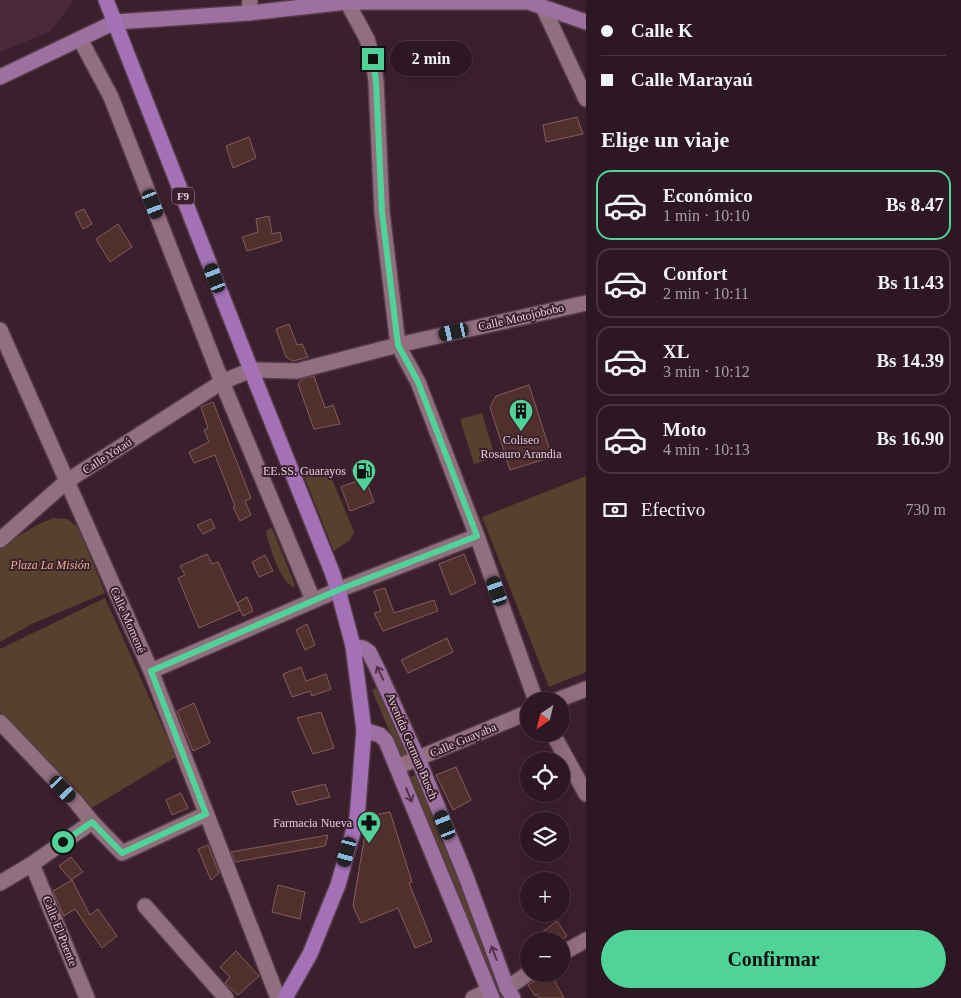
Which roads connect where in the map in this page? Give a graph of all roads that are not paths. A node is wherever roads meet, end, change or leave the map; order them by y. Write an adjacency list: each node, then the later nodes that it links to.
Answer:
1 (106, 0): 6 (highway, F9)
2 (425, 1): 3 (main road); 4 (main road)
3 (347, 2): 5 (main road); 13 (street)
4 (533, 3): 7 (main road); 10 (street)
5 (249, 6): 6 (main road)
6 (115, 22): 8 (main road); 14 (highway, F9)
7 (586, 22)
8 (80, 39): 9 (main road); 15 (street)
9 (0, 77)
10 (586, 98)
11 (586, 303): 13 (street, Calle Motojobobo)
12 (0, 330): 16 (street, Calle Momené)
13 (398, 345): 14 (street, Calle Motojobobo); 17 (street)
14 (250, 370): 15 (street, Calle Yotaú); 19 (highway, F9)
15 (222, 382): 16 (street, Calle Yotaú); 20 (street)
16 (67, 481): 18 (street, Calle Yotaú); 22 (street, Calle Momené)
17 (477, 536): 19 (street); 24 (street)
18 (0, 540)
19 (338, 590): 20 (street); 21 (highway, F9)
20 (314, 600): 22 (street)
21 (353, 646): 28 (highway, F9); 30 (main road, Avenida German Busch, one-way to 21)
22 (151, 671): 33 (street, Calle Momené)
23 (586, 689): 25 (street)
24 (533, 692)
25 (570, 695)
26 (520, 716): 30 (street, Calle Guayaba)
27 (0, 722): 34 (street)
28 (364, 730): 31 (main road, Avenida German Busch); 46 (highway, F9)
29 (557, 742): 32 (street)
30 (418, 758): 31 (street, Calle Guayaba); 41 (main road, Avenida German Busch, one-way to 30)
31 (397, 767): 42 (main road, Avenida German Busch, one-way to 42)
32 (586, 794)
33 (206, 814): 34 (street); 45 (street, Calle Momené)
34 (92, 822): 35 (street)
35 (32, 864): 36 (street); 43 (street, Calle El Puente)
36 (0, 883)
37 (145, 906): 44 (street)
38 (586, 940): 39 (street)
39 (570, 949)
40 (520, 982): 41 (street)
41 (510, 993)
42 (490, 994): 47 (street)
43 (87, 998)
44 (226, 998)
45 (278, 998)
46 (286, 998)
47 (473, 998)

